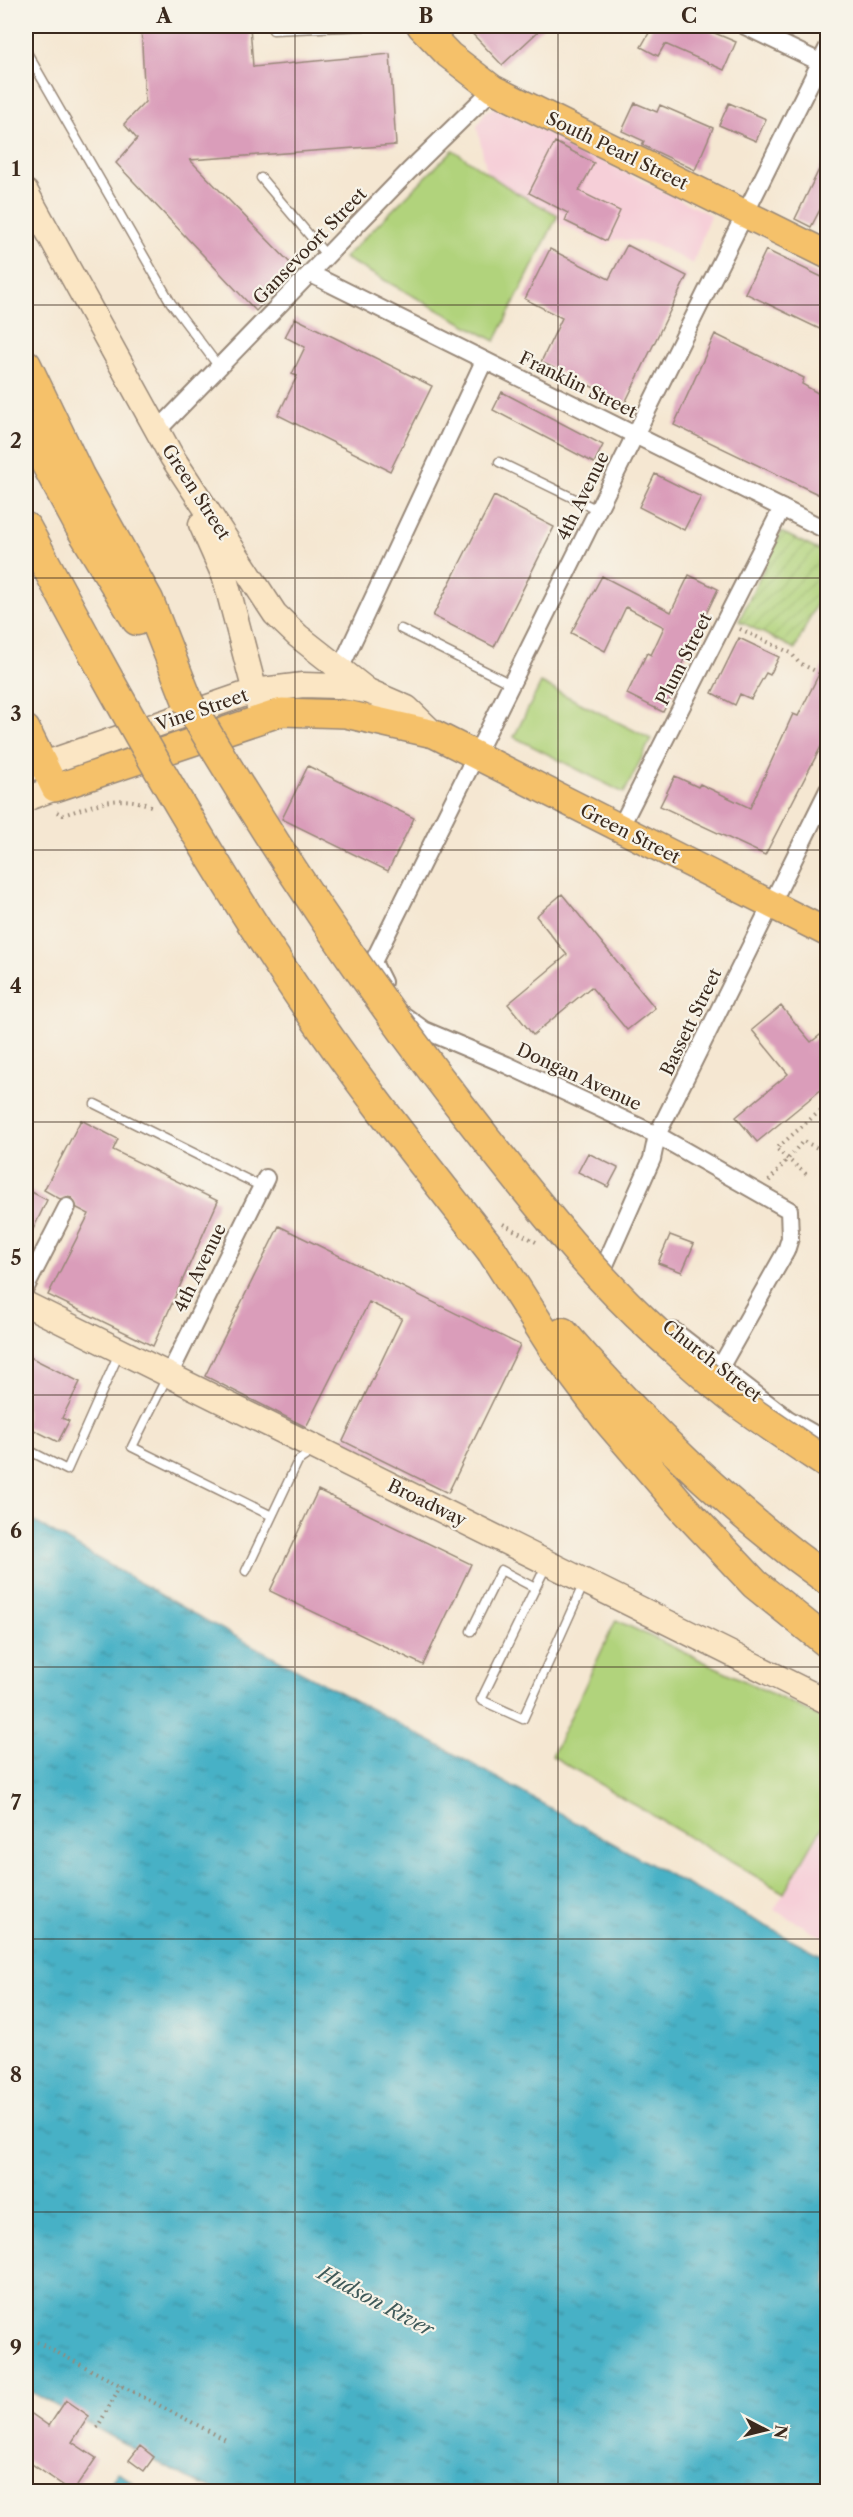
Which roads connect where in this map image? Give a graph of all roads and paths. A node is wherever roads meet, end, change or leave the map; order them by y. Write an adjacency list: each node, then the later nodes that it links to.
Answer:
1 (367, 26): 4 (lane)
2 (421, 26): 8 (main road, South Pearl Street)
3 (746, 26): 7 (street)
4 (273, 30)
5 (828, 47): 7 (street, 4th Avenue)
6 (26, 51): 17 (lane)
7 (824, 64): 11 (street, 4th Avenue)
8 (493, 89): 11 (main road, South Pearl Street); 13 (street, Gansevoort Street)
9 (261, 178): 13 (lane)
10 (26, 192): 19 (street, Green Street)
11 (745, 214): 12 (main road, South Pearl Street); 20 (street, 4th Avenue)
12 (828, 255)
13 (327, 256): 14 (street, Gansevoort Street)
14 (310, 274): 15 (street, Franklin Street); 17 (street, Gansevoort Street)
15 (484, 362): 20 (street, Franklin Street); 31 (street)
16 (26, 365): 36 (highway)
17 (219, 367): 19 (street, Gansevoort Street)
18 (26, 426): 36 (highway)
19 (157, 431): 21 (street, Green Street)
20 (636, 434): 23 (street, Franklin Street); 24 (street, 4th Avenue)
21 (172, 457): 31 (street, Green Street); 34 (street)
22 (499, 462): 24 (lane)
23 (782, 508): 26 (street, Franklin Street); 28 (street, Plum Street)
24 (598, 510): 33 (street, 4th Avenue)
25 (26, 528): 30 (highway)
26 (828, 531)
27 (26, 553): 30 (highway)
28 (725, 622): 32 (path); 45 (street, Plum Street)
29 (401, 629): 33 (lane)
30 (92, 650): 58 (highway, bridge)
31 (340, 669): 35 (street, Green Street)
32 (828, 677)
33 (511, 684): 41 (street, 4th Avenue)
34 (254, 691): 35 (street, Vine Street); 38 (street); 42 (street, Vine Street)
35 (368, 691): 40 (street, Green Street)
36 (188, 702): 68 (highway, bridge)
37 (346, 714): 38 (main road, Vine Street); 40 (main road, Green Street)
38 (262, 718): 42 (main road, Vine Street)
39 (26, 729): 42 (main road)
40 (434, 734): 41 (main road, Green Street)
41 (476, 755): 45 (main road, Green Street); 48 (street, 4th Avenue)
42 (41, 774): 44 (street)
43 (828, 790): 46 (street, Bassett Street)
44 (26, 799)
45 (620, 828): 46 (main road, Green Street)
46 (771, 906): 47 (main road, Green Street); 51 (street, Bassett Street)
47 (828, 933)
48 (373, 962): 51 (street, Dongan Avenue)
49 (95, 1104): 55 (lane)
50 (828, 1104): 53 (path)
51 (657, 1135): 56 (street, Dongan Avenue); 59 (street, Bassett Street)
52 (828, 1153): 53 (path)
53 (788, 1159): 54 (path); 56 (path)
54 (806, 1174)
55 (264, 1182): 64 (street, 4th Avenue)
56 (759, 1192): 63 (street, Dongan Avenue)
57 (67, 1207): 60 (street)
58 (492, 1251): 72 (highway); 76 (highway)
59 (600, 1276): 63 (street, Church Street)
60 (26, 1287)
61 (26, 1304): 62 (street, Broadway)
62 (120, 1351): 64 (street, Broadway); 66 (lane)
63 (722, 1366): 65 (street, Church Street)
64 (169, 1375): 67 (street, Broadway); 69 (lane)
65 (828, 1442)
66 (26, 1449)
67 (317, 1449): 69 (lane); 70 (street, Broadway)
68 (828, 1464)
69 (272, 1516): 71 (lane)
70 (547, 1563): 73 (street, Broadway); 74 (lane)
71 (246, 1571)
72 (828, 1580)
73 (585, 1581): 74 (lane); 77 (street, Broadway)
74 (535, 1588): 75 (lane)
75 (471, 1631)
76 (828, 1643)
77 (828, 1702)
78 (37, 2342): 79 (path)
79 (121, 2385): 80 (path); 81 (path)
80 (97, 2428)
81 (226, 2440)

